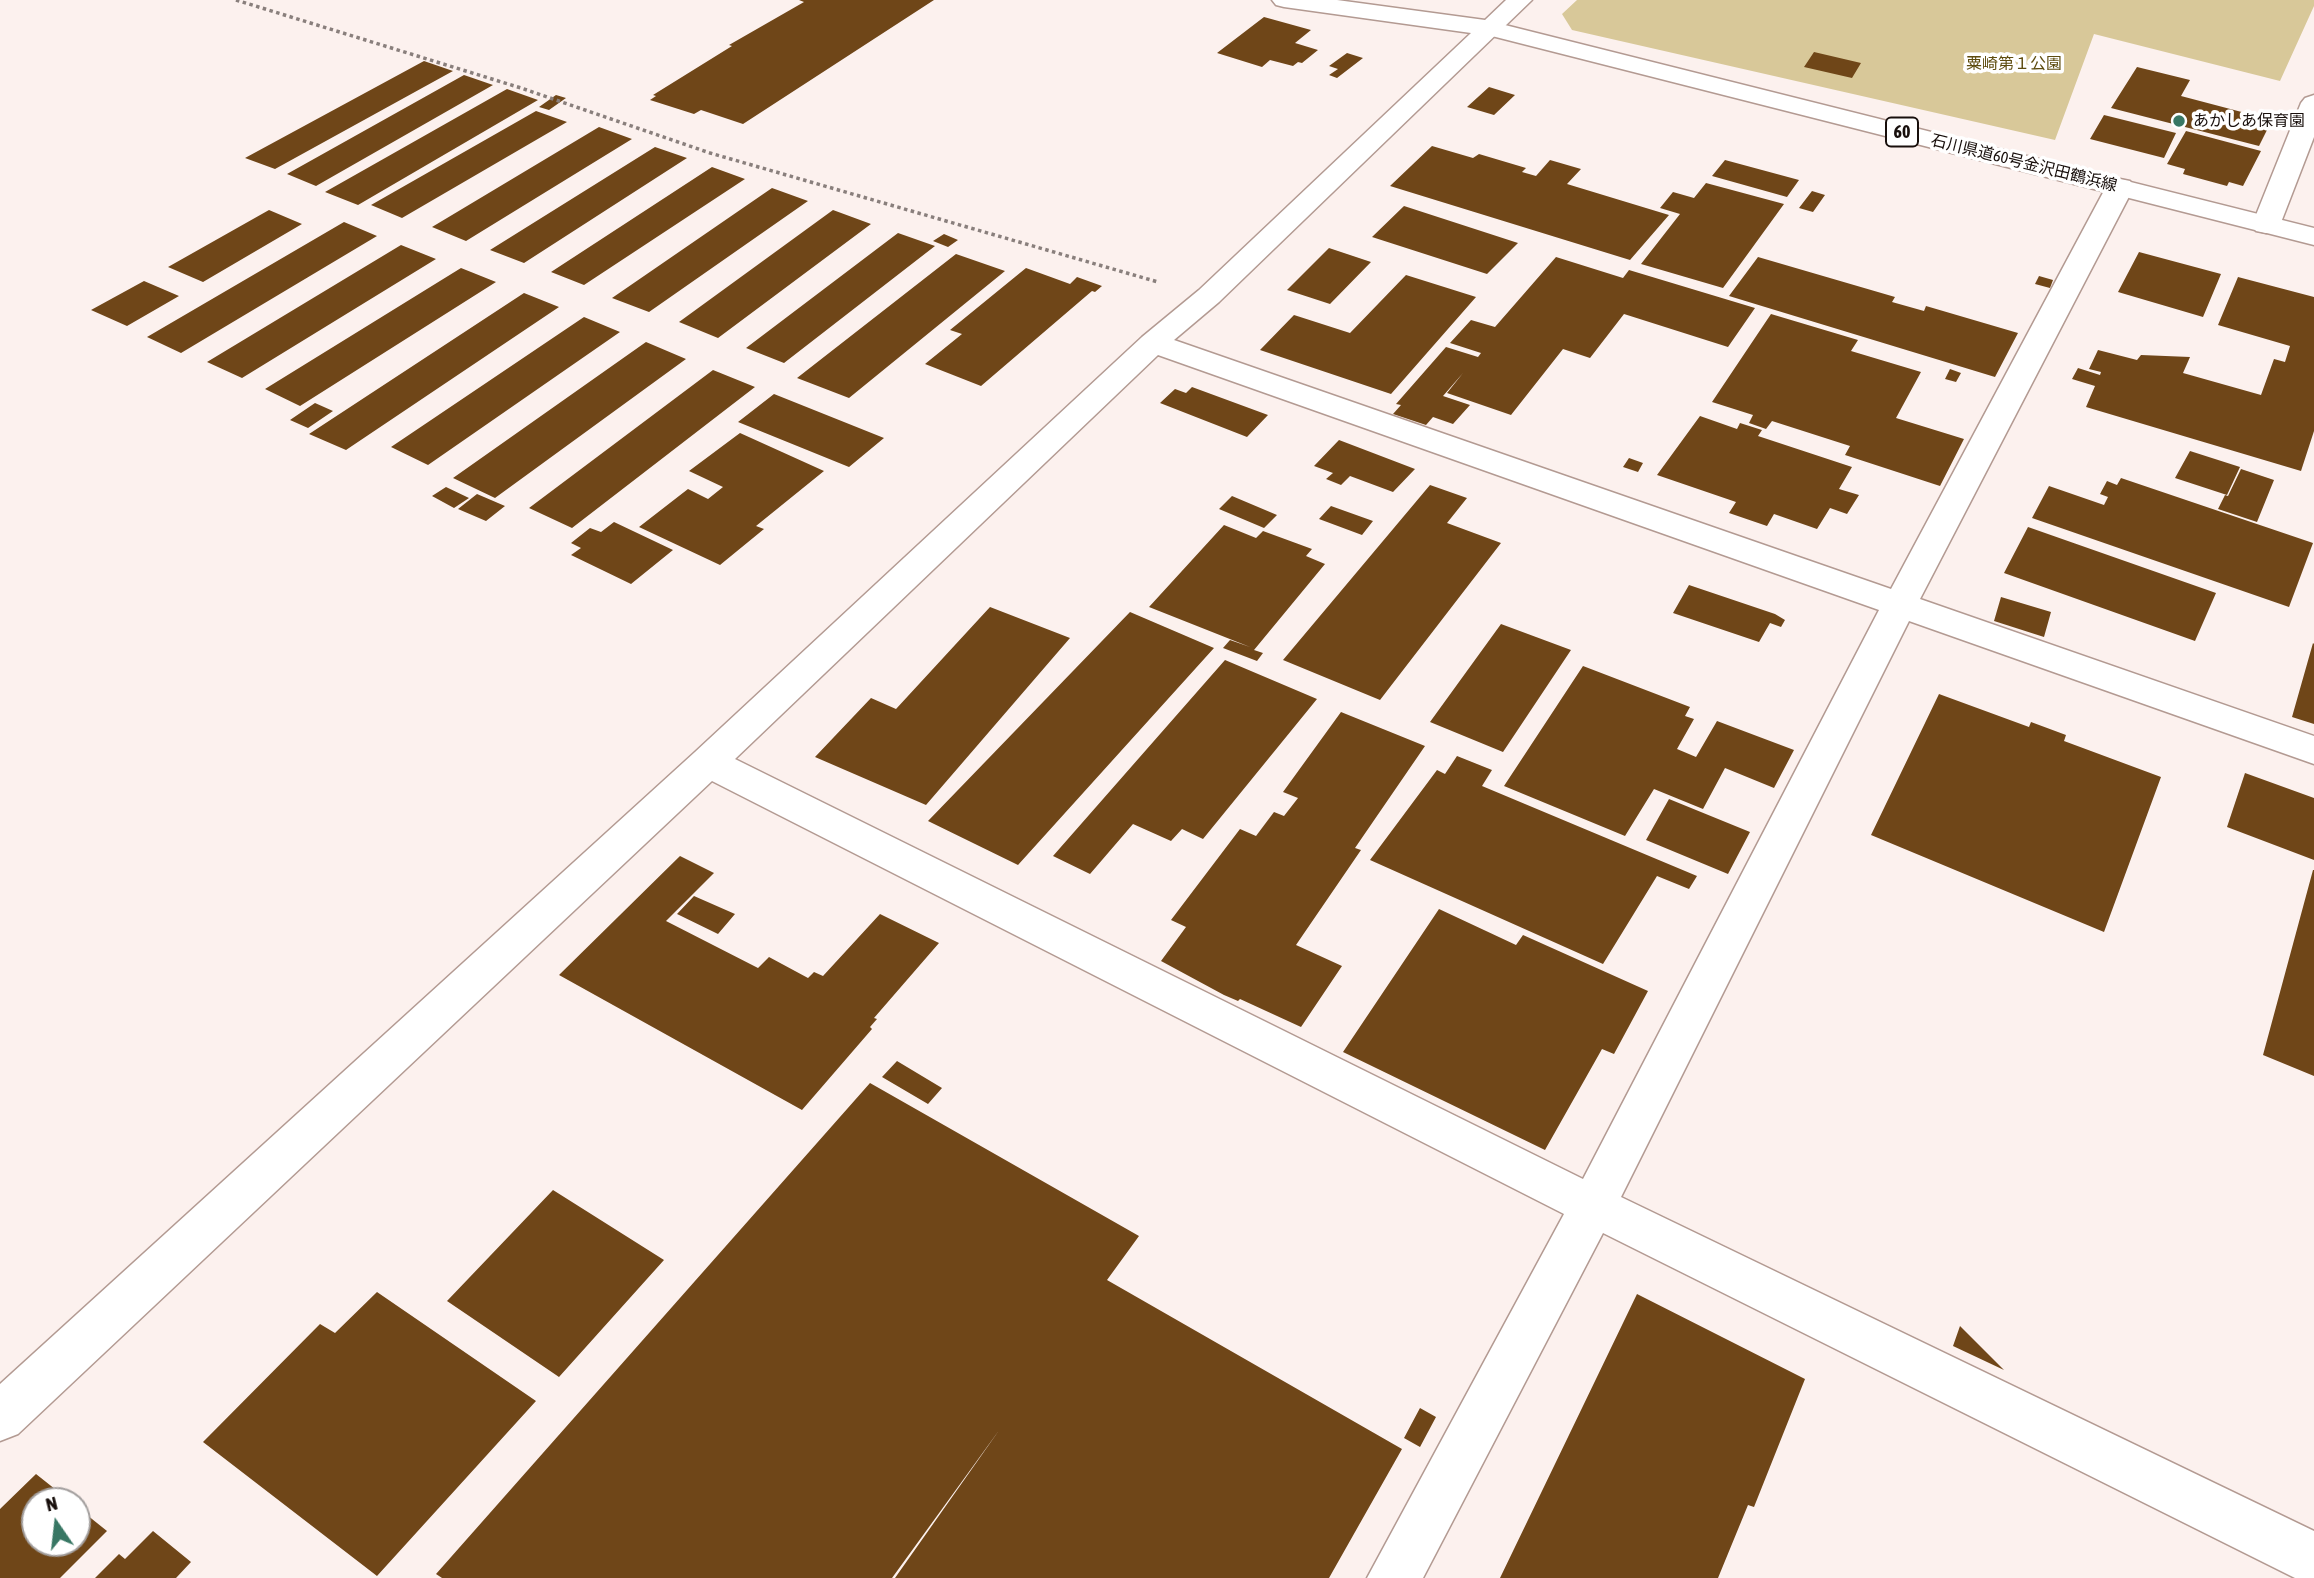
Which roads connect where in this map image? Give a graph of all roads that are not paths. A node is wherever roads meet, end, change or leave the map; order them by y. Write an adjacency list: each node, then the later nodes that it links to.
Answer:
1 (1284, 0): 4 (street)
2 (1378, 0): 4 (street)
3 (1520, 0): 4 (street)
4 (1489, 29): 6 (street, 石川県道60号金沢田鶴浜線 / 60); 9 (street)
5 (2314, 103): 7 (street)
6 (2120, 187): 7 (street, 石川県道60号金沢田鶴浜線 / 60); 10 (street)
7 (2266, 225): 8 (street, 石川県道60号金沢田鶴浜線 / 60)
8 (2314, 237)
9 (1153, 343): 10 (street); 12 (street)
10 (1899, 606): 11 (street); 13 (street)
11 (2314, 750)
12 (708, 762): 13 (street); 14 (street)
13 (1593, 1206): 15 (street); 16 (street)
14 (0, 1417)
15 (2314, 1559)
16 (1394, 1578)

